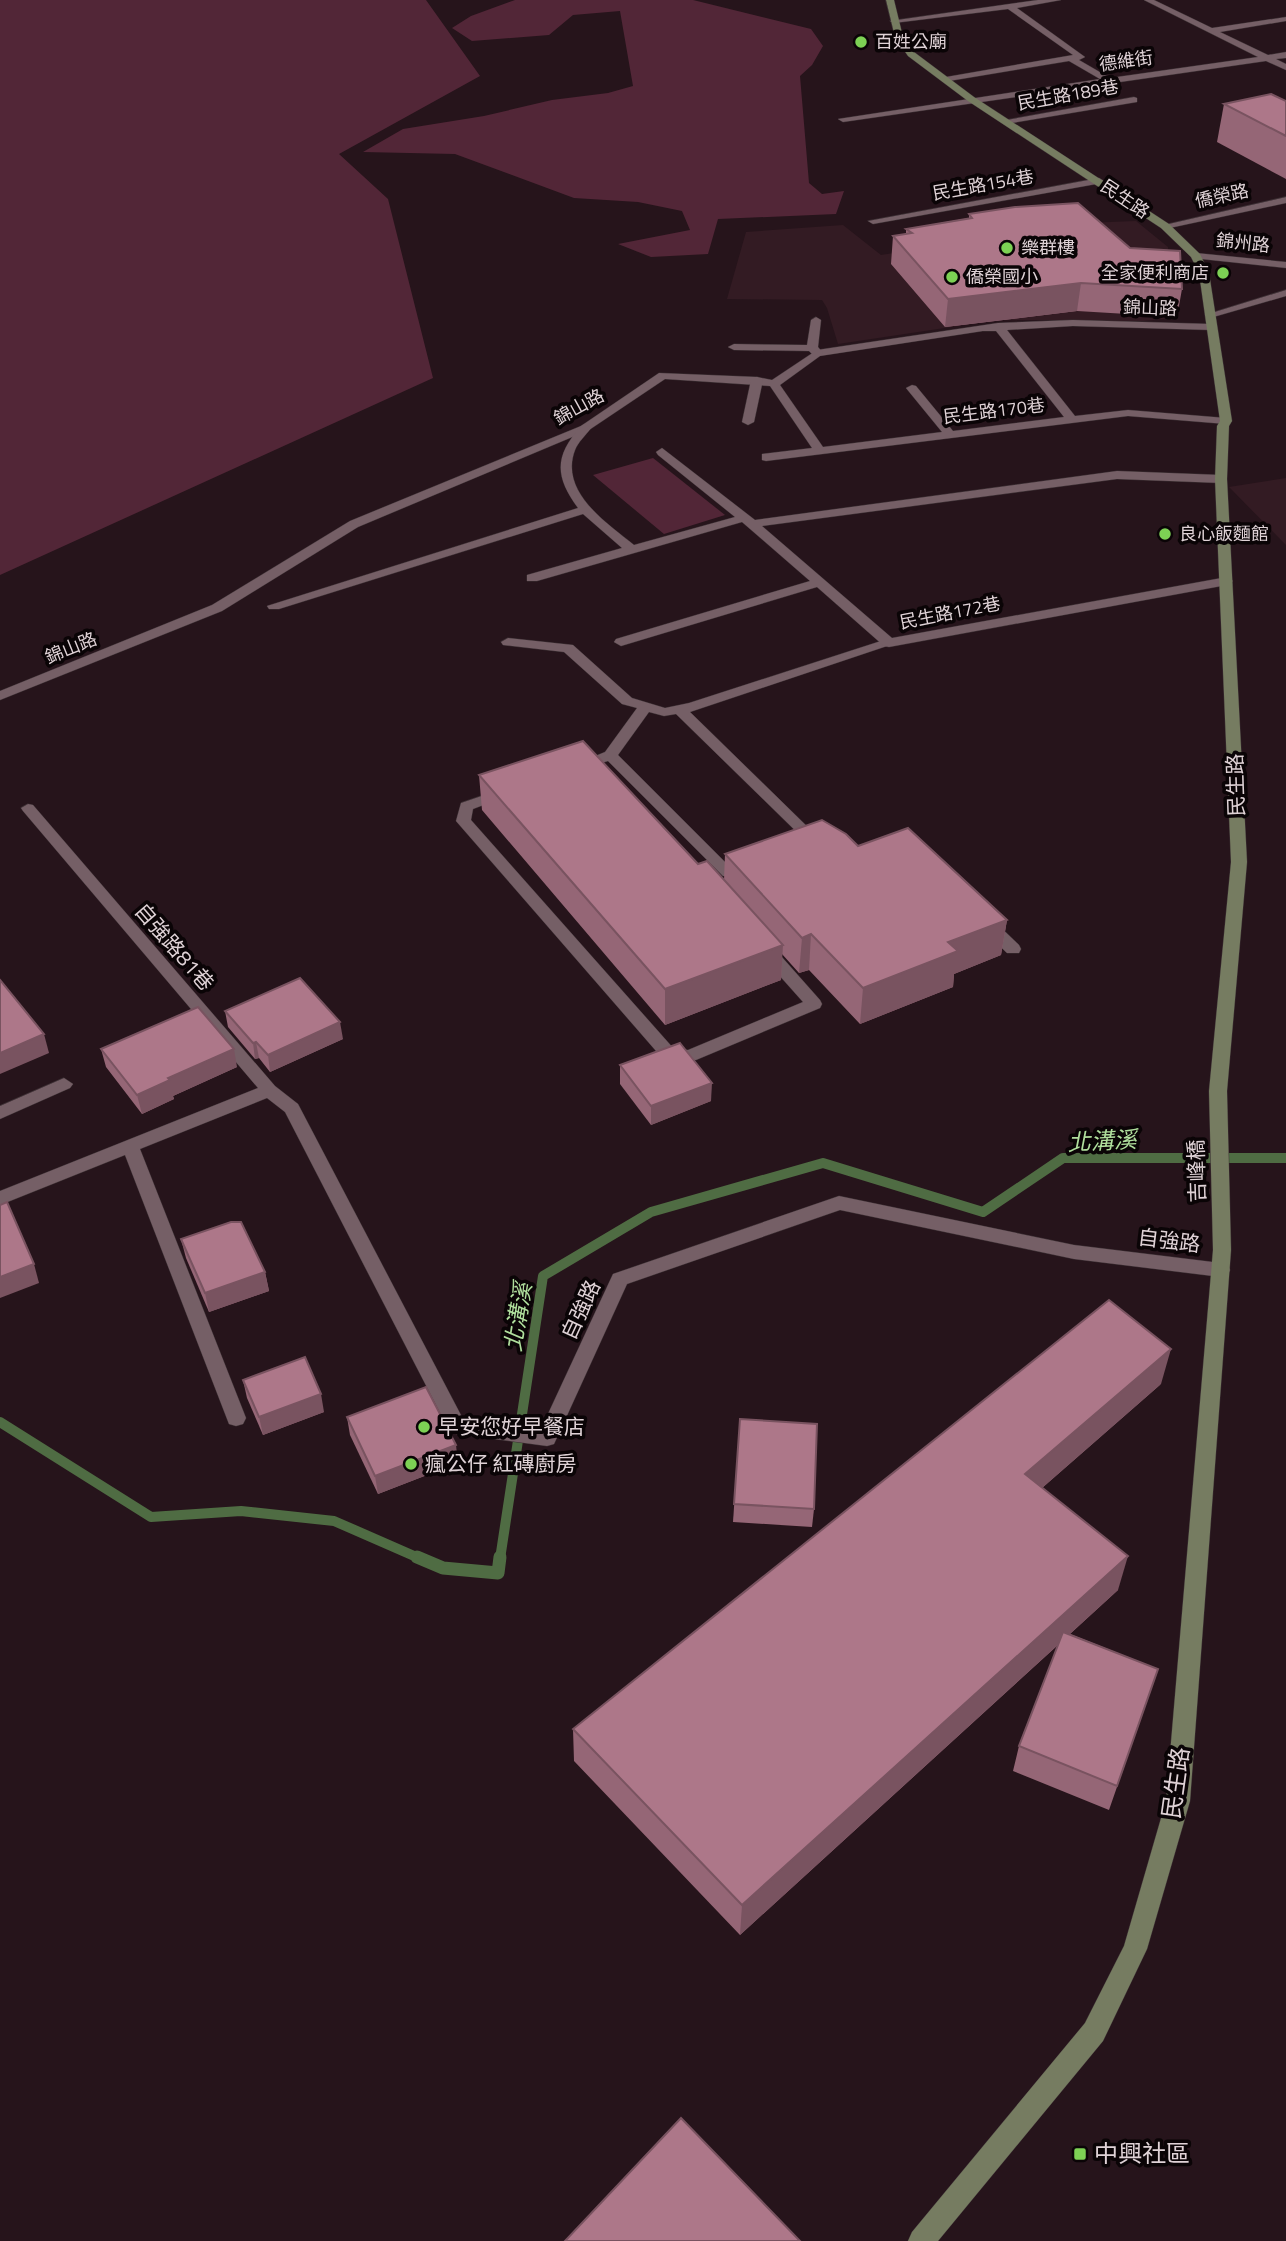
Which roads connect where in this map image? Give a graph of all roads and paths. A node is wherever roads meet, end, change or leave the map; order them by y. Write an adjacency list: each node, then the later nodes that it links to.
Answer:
1 (890, 0): 6 (street, 民生路)
2 (1057, 0): 4 (street)
3 (1148, 0): 7 (street)
4 (1011, 7): 6 (street); 10 (street)
5 (1286, 19): 7 (street)
6 (894, 21): 13 (street, 民生路)
7 (1210, 31): 9 (street)
8 (1286, 55): 9 (street, 德維街)
9 (1269, 57): 11 (street); 12 (street, 德維街)
10 (1070, 58): 12 (street); 13 (street)
11 (1286, 67)
12 (1108, 79): 14 (street, 德維街)
13 (946, 80): 14 (street, 民生路)
14 (971, 99): 16 (street, 德維街); 17 (street, 民生路)
15 (1134, 100): 17 (street, 民生路189巷)
16 (843, 119)
17 (1006, 121): 18 (street, 民生路)
18 (1099, 181): 20 (street, 民生路154巷); 21 (street, 民生路)
19 (1286, 200): 21 (street, 僑榮路)
20 (873, 221)
21 (1165, 226): 22 (street, 民生路)
22 (1196, 256): 23 (street, 錦州路); 26 (street, 民生路)
23 (1286, 265)
24 (1286, 293): 26 (street)
25 (816, 320): 29 (street)
26 (1211, 321): 27 (street, 錦山路); 34 (street, 民生路)
27 (998, 326): 29 (street, 錦山路); 33 (street)
28 (734, 347): 29 (street)
29 (814, 351): 31 (street, 錦山路)
30 (757, 380): 31 (street, 錦山路); 35 (street); 36 (street, 錦山路)
31 (774, 384): 38 (street)
32 (912, 388): 37 (street)
33 (1071, 419): 34 (street, 民生路170巷); 37 (street, 民生路170巷)
34 (1226, 421): 41 (street, 民生路)
35 (748, 422)
36 (585, 428): 42 (street); 52 (street, 錦山路)
37 (950, 434): 38 (street, 民生路170巷)
38 (819, 450): 40 (street, 民生路170巷)
39 (662, 452): 43 (street, 民生路172巷)
40 (766, 457)
41 (1221, 479): 43 (street); 46 (street, 民生路)
42 (583, 510): 44 (street); 48 (street)
43 (748, 521): 44 (street); 47 (street, 民生路172巷)
44 (631, 549): 45 (street)
45 (532, 578)
46 (1227, 582): 51 (street, 民生路172巷); 66 (street, 民生路)
47 (817, 583): 50 (street); 51 (street, 民生路172巷)
48 (274, 606)
49 (508, 642): 53 (street)
50 (621, 642)
51 (890, 643): 54 (street)
52 (0, 696)
53 (646, 706): 54 (street); 55 (street)
54 (680, 709): 59 (street)
55 (610, 755): 56 (street); 60 (street)
56 (558, 773)
57 (519, 787): 62 (street)
58 (28, 808): 65 (street, 自強路81巷)
59 (816, 847)
60 (728, 873)
61 (973, 912): 63 (street)
62 (760, 943)
63 (1013, 949)
64 (64, 1084): 68 (street)
65 (269, 1090): 67 (street, 自強路81巷); 69 (street)
66 (1218, 1091): 71 (street, 吉峰橋)
67 (292, 1108): 71 (street, 自強路)
68 (0, 1113)
69 (130, 1146): 70 (street); 72 (street)
70 (0, 1198)
71 (1222, 1260): 73 (street, 民生路)
72 (236, 1418)
73 (921, 2241)

